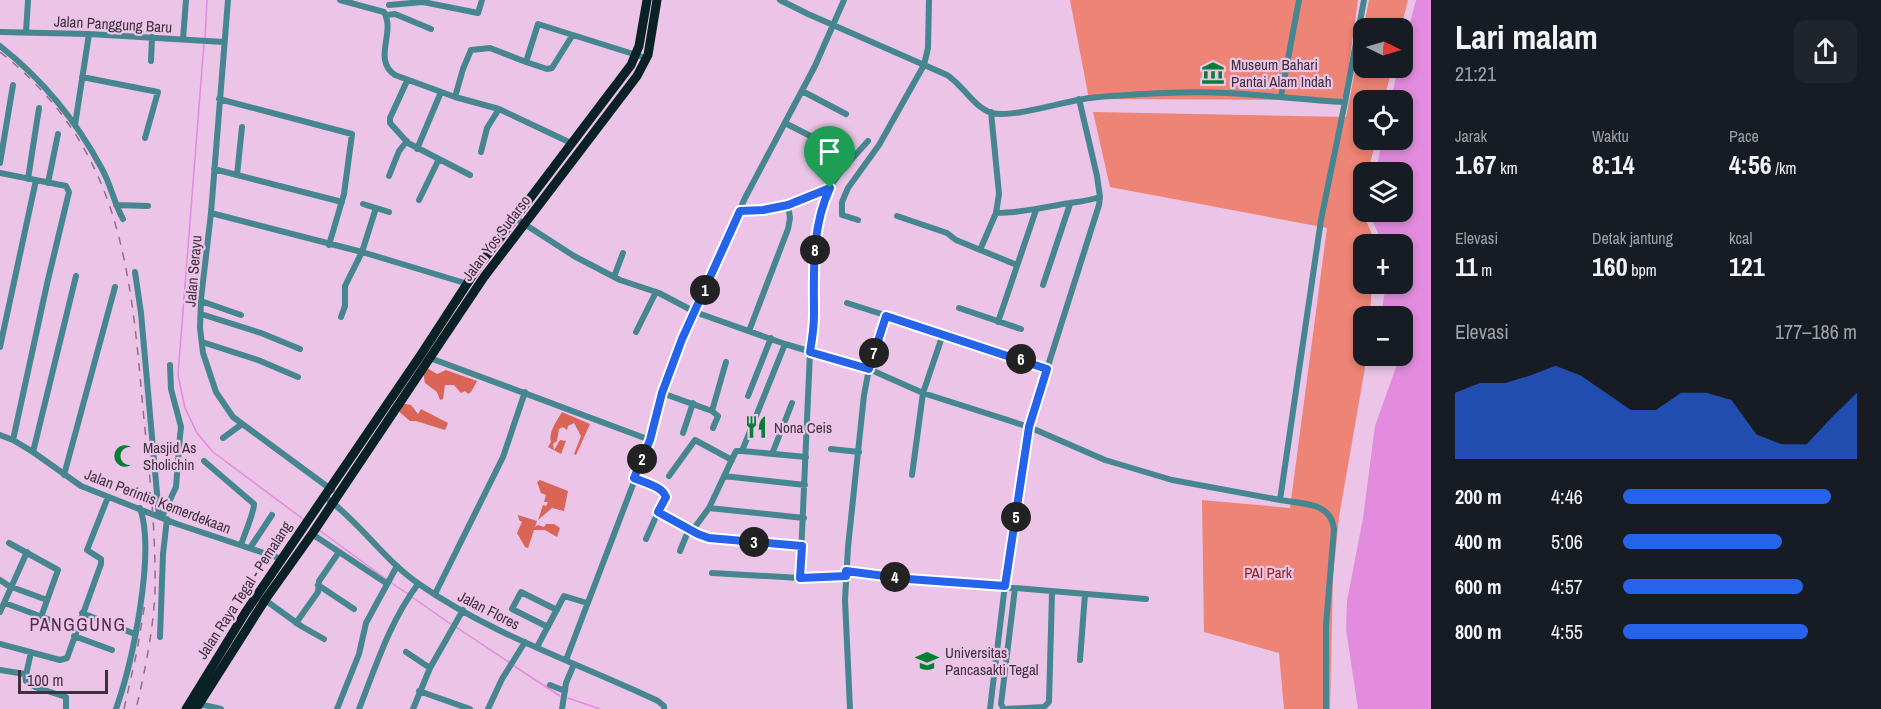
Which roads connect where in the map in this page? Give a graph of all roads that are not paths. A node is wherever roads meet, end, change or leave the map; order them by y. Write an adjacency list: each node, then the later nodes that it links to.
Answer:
1 (186, 0): 22 (street)
2 (228, 0): 23 (street, Jalan Serayu)
3 (342, 0): 14 (street)
4 (482, 0): 13 (street)
5 (647, 0): 25 (highway, Jalan Yos Sudarso)
6 (657, 0): 26 (highway, Jalan Yos Sudarso)
7 (780, 0): 15 (street)
8 (844, 0): 15 (street)
9 (930, 0): 29 (street)
10 (1299, 0): 35 (street)
11 (1364, 0): 39 (street)
12 (28, 1): 18 (street)
13 (389, 2): 14 (street)
14 (388, 14): 16 (street); 31 (street)
15 (832, 25): 29 (street); 33 (street)
16 (431, 29)
17 (0, 32): 18 (street, Jalan Panggung Baru)
18 (26, 32): 19 (street, Jalan Panggung Baru)
19 (89, 34): 21 (street, Jalan Panggung Baru); 30 (street)
20 (572, 36): 25 (street); 28 (street); 28 (street)
21 (152, 37): 22 (street, Jalan Panggung Baru); 27 (street)
22 (183, 39): 23 (street, Jalan Panggung Baru)
23 (224, 42): 37 (street, Jalan Serayu)
24 (0, 46): 45 (street)
25 (636, 56): 26 (street); 51 (highway, Jalan Yos Sudarso)
26 (646, 58): 84 (highway, Jalan Yos Sudarso)
27 (151, 61)
28 (526, 62): 36 (street)
29 (924, 65): 42 (street); 83 (street)
30 (82, 77): 45 (street); 48 (street)
31 (407, 81): 34 (street); 49 (street)
32 (13, 85): 56 (street)
33 (802, 91): 43 (street); 44 (street)
34 (441, 92): 36 (street); 53 (street)
35 (1281, 96): 38 (street); 39 (street)
36 (455, 97): 41 (street)
37 (219, 99): 57 (street, Jalan Serayu); 68 (street)
38 (1079, 99): 42 (street); 66 (street)
39 (1345, 102): 153 (street)
40 (39, 108): 62 (street)
41 (499, 109): 51 (street); 54 (street)
42 (991, 112): 79 (street)
43 (846, 114)
44 (785, 123): 52 (street); 76 (street)
45 (75, 125): 71 (street)
46 (242, 127): 59 (street)
47 (58, 134): 64 (street)
48 (145, 138)
49 (406, 141): 53 (street); 61 (street)
50 (868, 141): 65 (street)
51 (572, 143): 81 (highway, Jalan Yos Sudarso)
52 (830, 146)
53 (417, 149): 55 (street)
54 (481, 152)
55 (439, 159): 60 (street); 67 (street)
56 (0, 163)
57 (214, 169): 59 (street); 78 (street, Jalan Serayu)
58 (0, 173): 62 (street)
59 (237, 175): 68 (street)
60 (470, 175)
61 (389, 176)
62 (27, 179): 63 (street)
63 (36, 180): 64 (street); 113 (street)
64 (48, 183): 135 (street)
65 (830, 188): 72 (street); 115 (street)
66 (1100, 197): 70 (street); 120 (street)
67 (419, 200)
68 (342, 202): 85 (street)
69 (363, 204): 74 (street)
70 (1070, 204): 75 (street); 94 (street)
71 (116, 205): 73 (street); 82 (street)
72 (788, 205): 76 (street); 107 (street)
73 (147, 206)
74 (376, 208): 77 (street); 87 (street)
75 (1036, 210): 79 (street); 89 (street)
76 (740, 211): 100 (street)
77 (389, 212)
78 (211, 213): 85 (street); 97 (street, Jalan Serayu)
79 (996, 213): 86 (street)
80 (897, 216): 86 (street)
81 (515, 218): 84 (street); 93 (highway, Jalan Yos Sudarso)
82 (123, 219)
83 (858, 220)
84 (523, 225): 92 (street); 116 (highway, Jalan Yos Sudarso)
85 (329, 244): 87 (street)
86 (981, 250): 89 (street)
87 (362, 252): 93 (street); 104 (street)
88 (623, 253): 92 (street)
89 (1017, 265): 105 (street)
90 (135, 272): 158 (street)
91 (76, 276): 139 (street)
92 (614, 277): 96 (street)
93 (468, 284): 151 (highway, Jalan Yos Sudarso)
94 (1044, 285)
95 (115, 287): 145 (street)
96 (656, 292): 100 (street); 108 (street)
97 (201, 301): 101 (street, Jalan Serayu); 102 (street)
98 (847, 303): 103 (street)
99 (959, 308): 105 (street)
100 (695, 312): 107 (street); 123 (street)
101 (201, 314): 111 (street, Jalan Serayu); 114 (street)
102 (240, 315)
103 (886, 316): 109 (street); 119 (street)
104 (342, 317)
105 (998, 322): 106 (street)
106 (1021, 329)
107 (749, 331): 110 (street)
108 (636, 332)
109 (943, 334): 120 (street); 124 (street)
110 (771, 338): 112 (street); 125 (street)
111 (202, 342): 121 (street); 129 (street, Jalan Serayu)
112 (785, 344): 115 (street); 138 (street)
113 (0, 347)
114 (300, 349)
115 (810, 352): 119 (street); 142 (street)
116 (430, 358): 122 (street); 151 (highway, Jalan Yos Sudarso)
117 (726, 362): 128 (street)
118 (170, 365): 158 (street)
119 (869, 369): 124 (street); 140 (street)
120 (1047, 369): 130 (street)
121 (298, 377)
122 (525, 392): 136 (street); 184 (street)
123 (662, 393): 126 (street); 136 (street)
124 (923, 393): 130 (street); 146 (street)
125 (748, 396)
126 (693, 403): 128 (street); 132 (street)
127 (792, 403): 141 (street)
128 (712, 411): 131 (street)
129 (242, 424): 134 (street); 151 (street, Jalan Serayu)
130 (1029, 427): 153 (street); 180 (street)
131 (713, 428)
132 (683, 433)
133 (0, 435): 135 (street, Jalan Perintis Kemerdekaan)
134 (222, 438)
135 (13, 440): 139 (street, Jalan Perintis Kemerdekaan)
136 (650, 440): 149 (street)
137 (831, 449): 140 (street)
138 (742, 451): 141 (street); 143 (street)
139 (33, 452): 145 (street, Jalan Perintis Kemerdekaan)
140 (859, 452): 174 (street)
141 (772, 454): 142 (street)
142 (806, 457): 150 (street)
143 (732, 460): 147 (street); 148 (street)
144 (204, 461): 165 (street)
145 (64, 475): 152 (street, Jalan Perintis Kemerdekaan)
146 (912, 475)
147 (669, 476)
148 (724, 476): 150 (street); 155 (street)
149 (634, 478): 156 (street); 190 (street)
150 (805, 485): 159 (street)
151 (333, 495): 160 (highway, Jalan Raya Tegal - Pemalang); 172 (street, Jalan Flores)
152 (108, 497): 154 (street, Jalan Perintis Kemerdekaan); 195 (street)
153 (1280, 500): 234 (street)
154 (140, 508): 158 (street, Jalan Perintis Kemerdekaan); 200 (street)
155 (709, 508): 159 (street); 161 (street)
156 (658, 512): 161 (street); 163 (street)
157 (272, 515): 167 (street)
158 (163, 517): 165 (street, Jalan Perintis Kemerdekaan); 201 (street)
159 (804, 518): 166 (street)
160 (315, 519): 162 (highway, Jalan Raya Tegal - Pemalang); 171 (highway, Jalan Raya Tegal - Pemalang)
161 (690, 530): 166 (street); 168 (street)
162 (313, 533): 170 (street); 171 (highway, Jalan Raya Tegal - Pemalang)
163 (646, 539)
164 (9, 543): 169 (street)
165 (241, 546): 167 (street, Jalan Perintis Kemerdekaan)
166 (802, 546): 175 (street)
167 (250, 548): 171 (street, Jalan Perintis Kemerdekaan)
168 (680, 551)
169 (27, 552): 181 (street); 187 (street)
170 (339, 552): 177 (street); 179 (street)
171 (287, 561): 188 (highway); 222 (highway, Jalan Raya Tegal - Pemalang)
172 (397, 566): 177 (street); 178 (street, Jalan Flores)
173 (712, 573): 175 (street)
174 (846, 574): 175 (street); 180 (street); 231 (street)
175 (800, 578)
176 (0, 580): 181 (street)
177 (388, 580): 224 (street)
178 (418, 584): 184 (street, Jalan Flores); 225 (street)
179 (318, 585): 191 (street); 197 (street)
180 (1005, 586): 182 (street); 232 (street)
181 (12, 587): 187 (street); 189 (street)
182 (1015, 588): 183 (street); 233 (street)
183 (1052, 593): 185 (street); 233 (street)
184 (435, 594): 192 (street, Jalan Flores)
185 (1085, 594): 186 (street); 210 (street)
186 (1146, 599)
187 (47, 600): 196 (street)
188 (265, 600): 197 (street); 218 (highway)
189 (5, 603): 194 (street); 196 (street)
190 (587, 603): 193 (street); 209 (street)
191 (354, 609)
192 (463, 610): 203 (street, Jalan Flores); 212 (street)
193 (557, 610): 198 (street); 198 (street)
194 (0, 612)
195 (82, 613): 199 (street); 200 (street)
196 (41, 617): 199 (street)
197 (296, 623): 202 (street)
198 (548, 627): 205 (street)
199 (75, 633): 206 (street); 207 (street)
200 (135, 633): 221 (street)
201 (160, 637)
202 (324, 639)
203 (525, 642): 205 (street, Jalan Flores); 228 (street)
204 (0, 645): 207 (street)
205 (537, 647): 209 (street, Jalan Flores)
206 (112, 650)
207 (31, 652): 214 (street)
208 (406, 652): 212 (street)
209 (566, 660): 211 (street, Jalan Flores)
210 (1080, 660)
211 (574, 664): 217 (street); 219 (street, Jalan Flores)
212 (430, 668): 216 (street)
213 (0, 670): 214 (street)
214 (26, 675): 220 (street)
215 (550, 685): 217 (street)
216 (419, 691): 226 (street); 227 (street)
217 (564, 694): 229 (street)
218 (197, 706): 223 (street)
219 (664, 707): 230 (street, Jalan Flores)
220 (66, 709)
221 (116, 709)
222 (186, 709)
223 (221, 709)
224 (337, 709)
225 (359, 709)
226 (413, 709)
227 (470, 709)
228 (488, 709)
229 (562, 709)
230 (672, 709)
231 (850, 709)
232 (990, 709)
233 (1005, 709)
234 (1326, 709)

